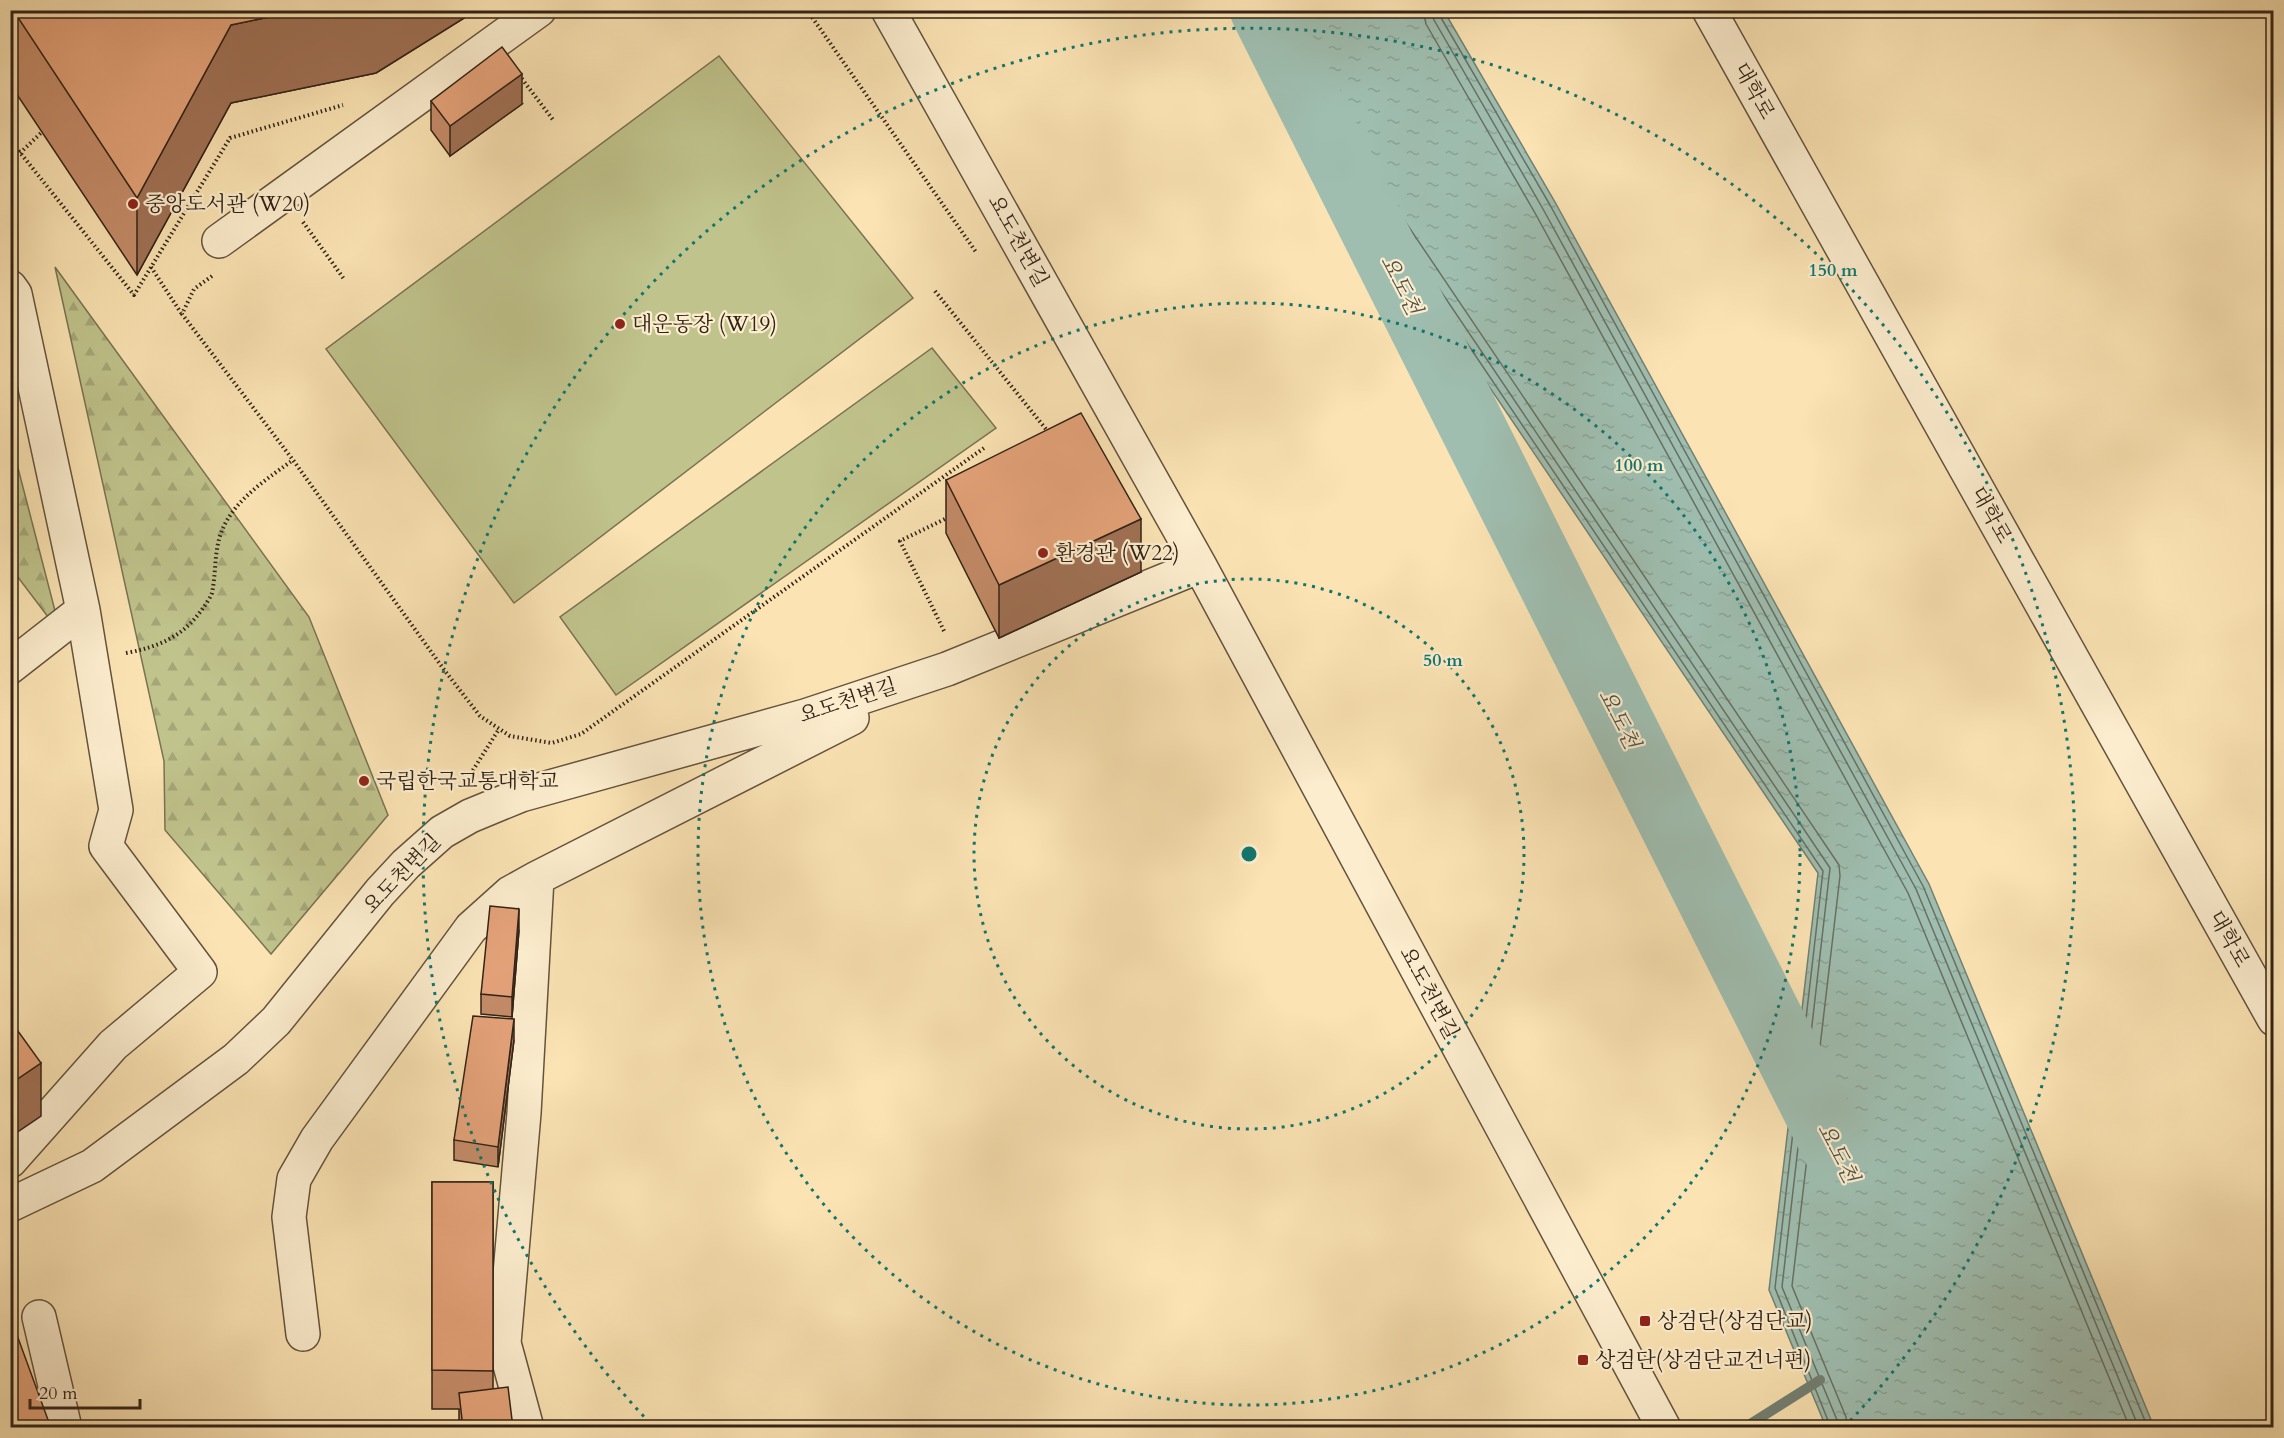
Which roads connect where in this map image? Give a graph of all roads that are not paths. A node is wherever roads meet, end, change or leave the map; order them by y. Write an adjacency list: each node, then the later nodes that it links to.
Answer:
1 (539, 10): 4 (street)
2 (888, 10): 6 (street, 요도천변길)
3 (1709, 10): 11 (street, 대학로)
4 (220, 256)
5 (10, 287): 7 (street)
6 (1200, 566): 9 (street, 요도천변길); 16 (street, 요도천변길)
7 (83, 610): 8 (street); 12 (street)
8 (10, 667)
9 (954, 667): 10 (street, 요도천변길); 13 (street, 요도천변길)
10 (537, 878): 15 (street, 요도천변길); 18 (street)
11 (2274, 1019)
12 (10, 1161)
13 (10, 1205)
14 (39, 1317): 17 (street)
15 (303, 1334)
16 (1662, 1424)
17 (65, 1428)
18 (526, 1428)

